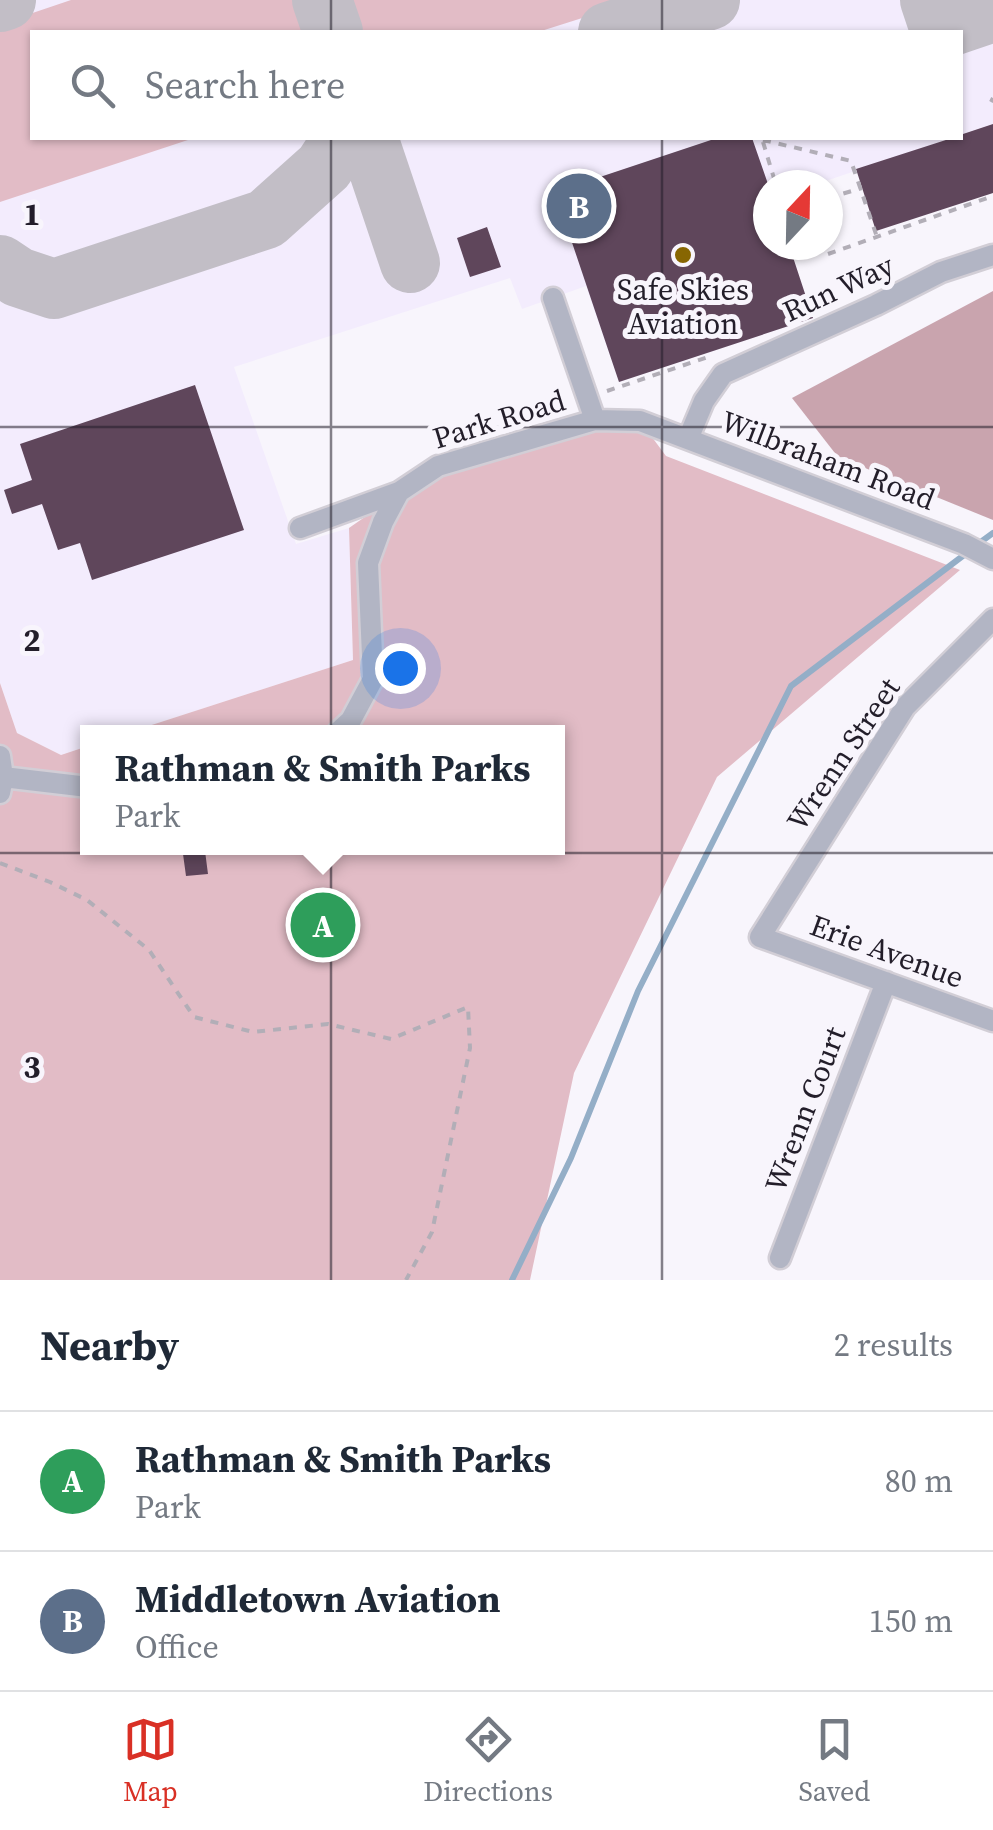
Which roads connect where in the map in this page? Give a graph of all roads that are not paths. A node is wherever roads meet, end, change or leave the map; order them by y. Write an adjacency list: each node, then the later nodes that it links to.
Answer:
1 (993, 255): 5 (street, Run Way)
2 (553, 298): 3 (street)
3 (596, 420): 4 (street, Park Road); 6 (street, Park Road)
4 (640, 421): 5 (street, Wilbraham Road)
5 (688, 439): 8 (street, Wilbraham Road)
6 (399, 492): 7 (street, Park Road); 10 (street)
7 (300, 528)
8 (990, 557)
9 (993, 618): 14 (street, Wrenn Street)
10 (346, 725)
11 (0, 756): 12 (street)
12 (2, 785): 13 (street)
13 (80, 787)
14 (760, 936): 15 (street, Erie Avenue)
15 (886, 982): 16 (street, Erie Avenue); 17 (street, Wrenn Court)
16 (993, 1021)
17 (780, 1258)

